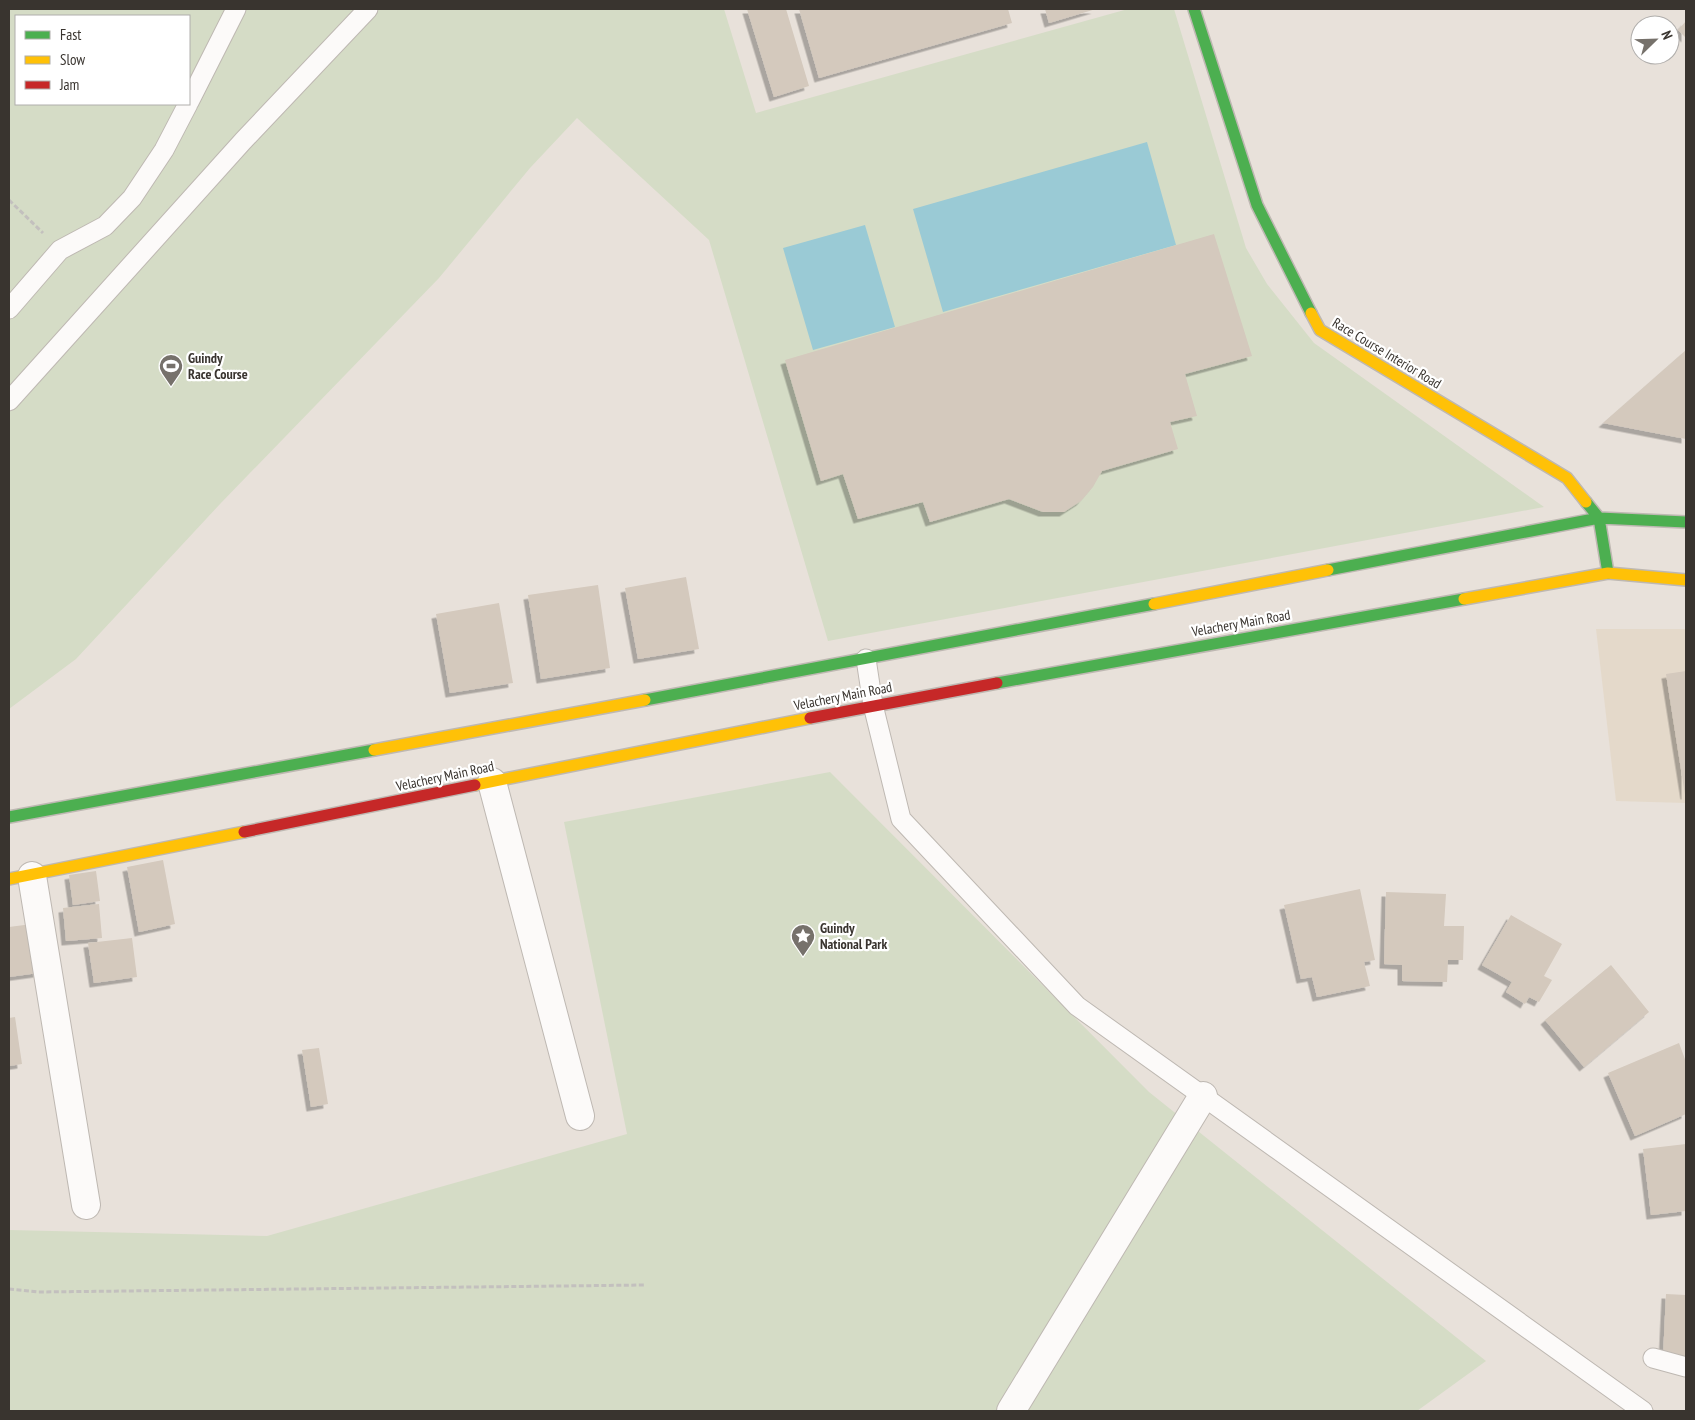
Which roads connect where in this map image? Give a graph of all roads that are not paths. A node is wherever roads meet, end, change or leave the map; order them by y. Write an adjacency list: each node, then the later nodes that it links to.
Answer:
1 (236, 9): 4 (lane)
2 (368, 9): 7 (lane)
3 (1194, 9): 8 (main road, Race Course Interior Road)
4 (190, 99)
5 (187, 105): 6 (lane)
6 (9, 310)
7 (9, 401)
8 (1599, 518): 9 (main road); 10 (main road, Race Course Interior Road); 12 (main road)
9 (1686, 522)
10 (1608, 573): 11 (main road, Velachery Main Road); 13 (main road, Velachery Main Road)
11 (1686, 580)
12 (866, 659): 13 (lane); 15 (main road)
13 (873, 705): 14 (main road, Velachery Main Road); 17 (lane)
14 (492, 782): 16 (main road, Velachery Main Road); 18 (street)
15 (9, 817)
16 (20, 877): 19 (street)
17 (1203, 1096): 22 (street); 23 (lane)
18 (580, 1116)
19 (86, 1205)
20 (1653, 1358): 21 (lane)
21 (1686, 1367)
22 (1011, 1411)
23 (1643, 1411)

